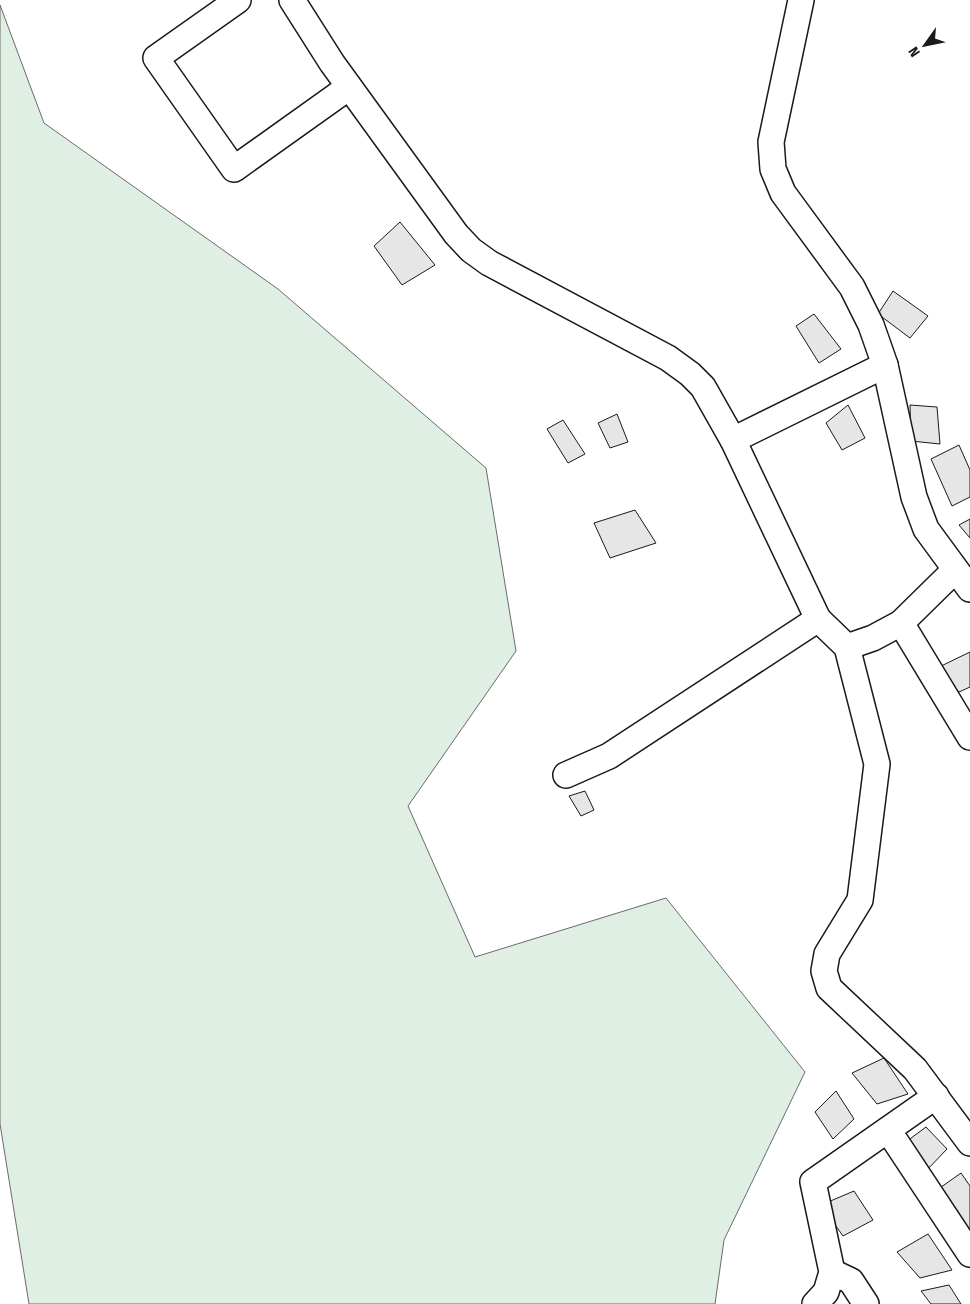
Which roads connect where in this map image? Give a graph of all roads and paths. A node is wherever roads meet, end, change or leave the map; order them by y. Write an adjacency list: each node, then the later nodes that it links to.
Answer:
1 (238, 0): 4 (street)
2 (292, 0): 4 (street)
3 (801, 0): 5 (street)
4 (349, 87): 6 (street)
5 (885, 365): 6 (street); 7 (street)
6 (733, 440): 9 (street)
7 (955, 570): 8 (street); 10 (street)
8 (970, 589)
9 (818, 619): 11 (street); 13 (street)
10 (901, 623): 11 (street); 12 (street)
11 (847, 647): 14 (street)
12 (970, 737)
13 (566, 775)
14 (936, 1096): 15 (street); 16 (street)
15 (888, 1130): 17 (street); 18 (street)
16 (970, 1143)
17 (970, 1254)
18 (832, 1272): 19 (street); 20 (street)
19 (815, 1304)
20 (866, 1304)

